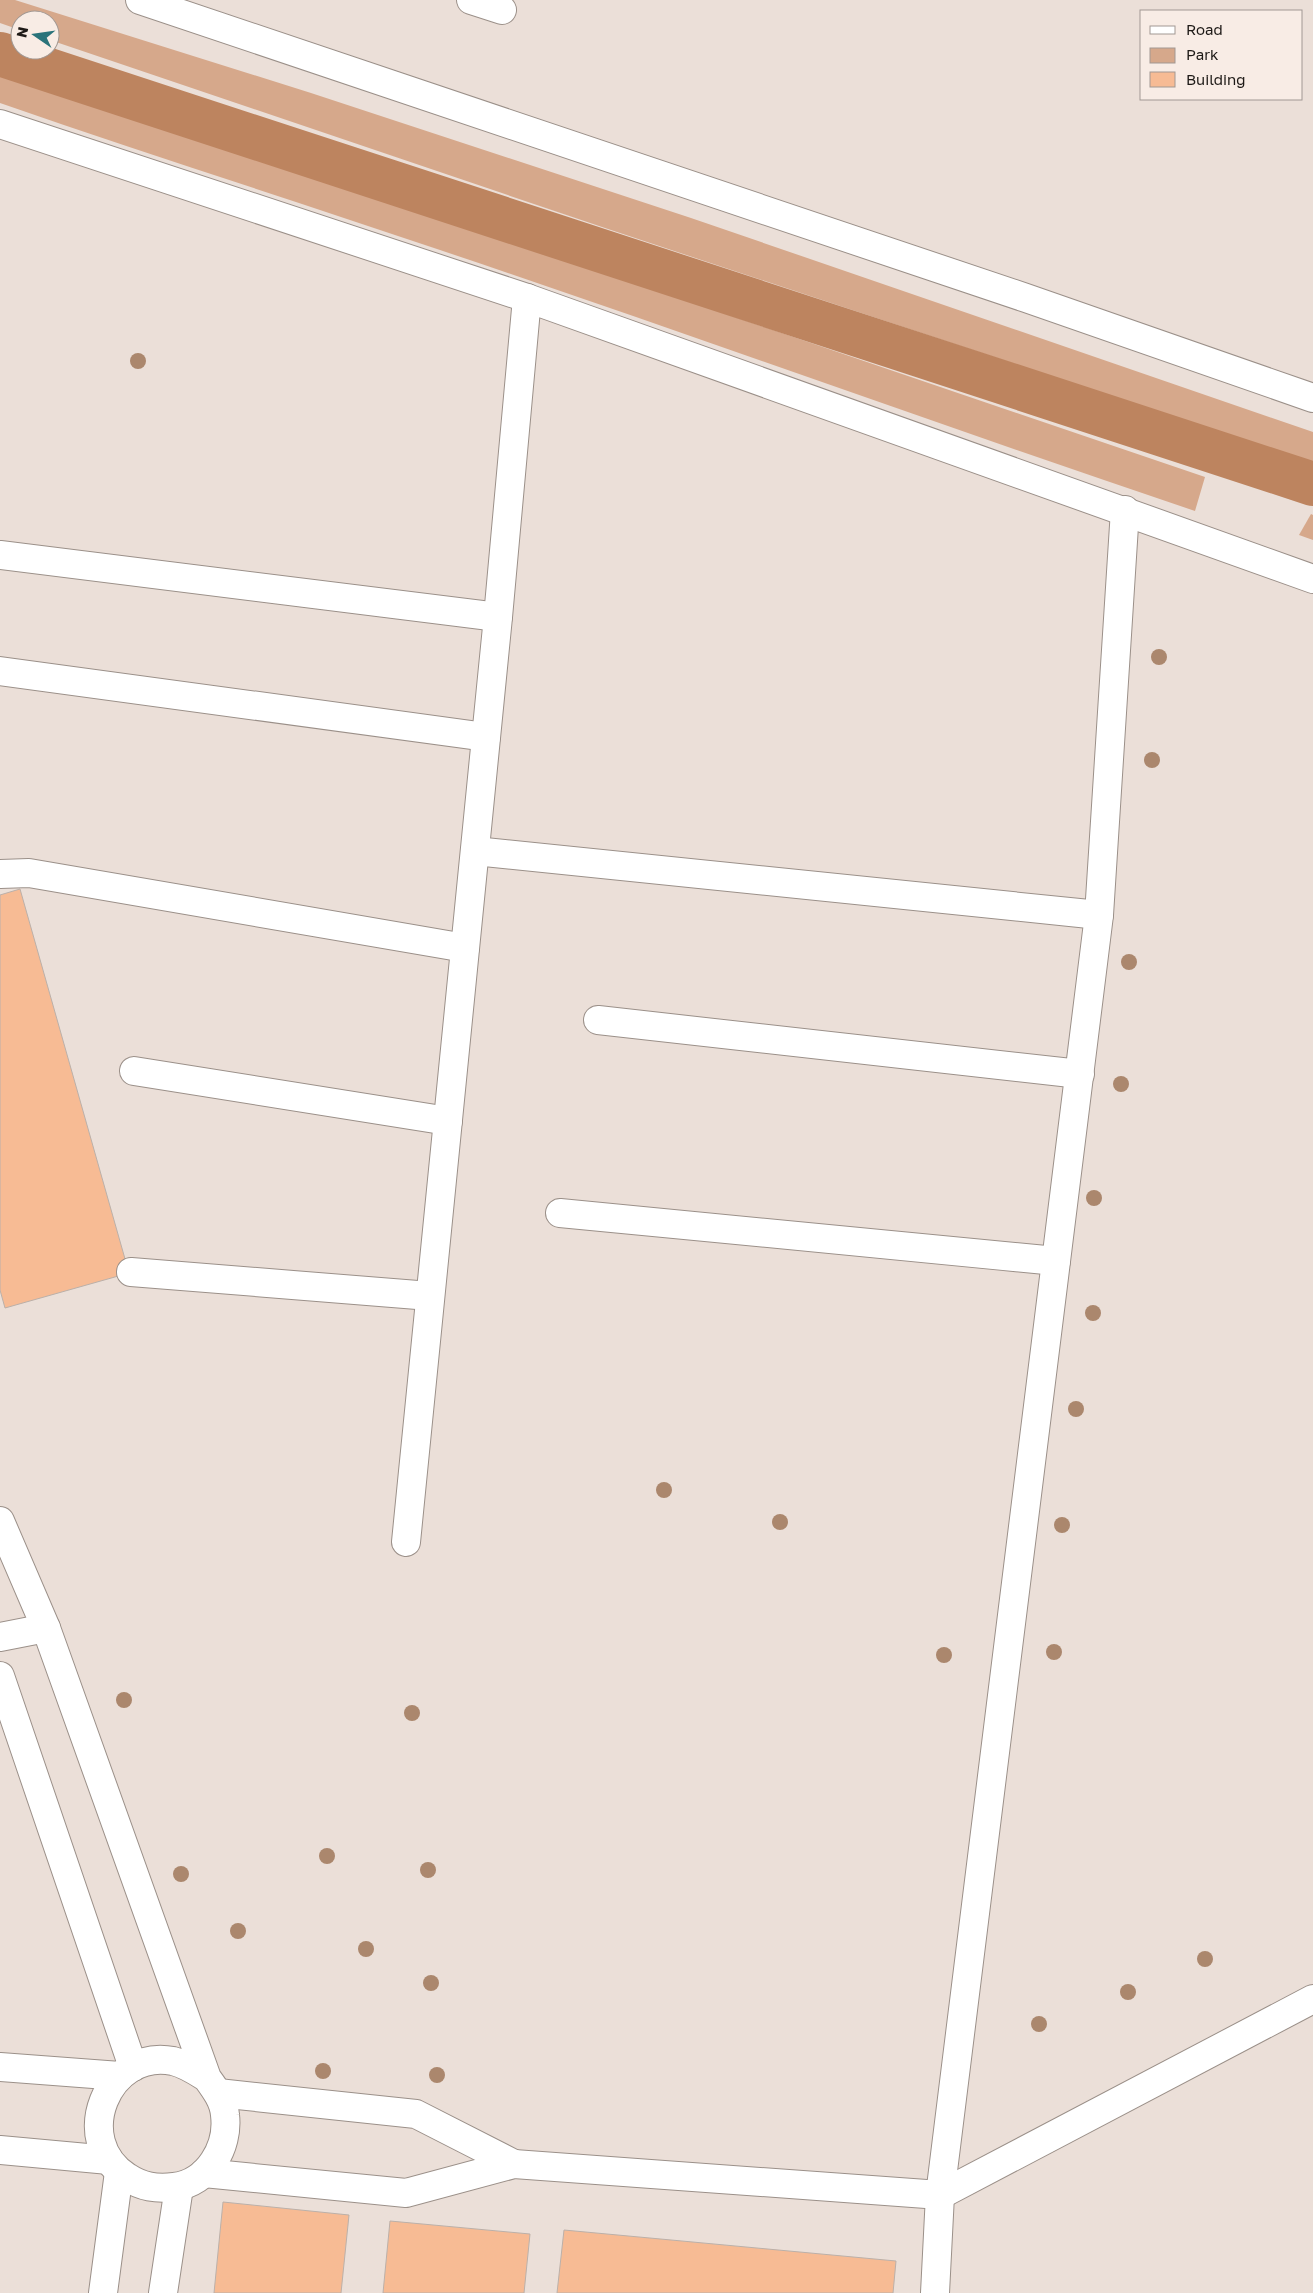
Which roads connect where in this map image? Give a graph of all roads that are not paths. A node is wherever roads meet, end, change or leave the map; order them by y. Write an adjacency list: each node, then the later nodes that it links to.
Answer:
1 (140, 0): 6 (street)
2 (471, 0): 3 (street)
3 (502, 10)
4 (0, 124): 5 (street)
5 (527, 298): 7 (street); 10 (street)
6 (1313, 398)
7 (1125, 510): 9 (street); 15 (street)
8 (0, 555): 10 (street)
9 (1313, 579)
10 (498, 618): 12 (street)
11 (0, 671): 12 (street)
12 (486, 737): 13 (street)
13 (475, 851): 15 (street); 16 (street)
14 (0, 874): 16 (street)
15 (1099, 915): 19 (street)
16 (465, 948): 20 (street)
17 (598, 1020): 19 (street)
18 (134, 1071): 20 (street)
19 (1080, 1074): 22 (street)
20 (448, 1121): 24 (street)
21 (560, 1213): 22 (street)
22 (1056, 1261): 39 (street)
23 (131, 1272): 24 (street)
24 (430, 1296): 26 (street)
25 (0, 1521): 27 (street)
26 (406, 1542)
27 (46, 1628): 28 (street); 33 (street)
28 (0, 1637)
29 (0, 1676): 32 (street)
30 (1313, 1999): 39 (street)
31 (0, 2067): 32 (street)
32 (127, 2072): 33 (street); 36 (street)
33 (212, 2086): 35 (street); 37 (street)
34 (0, 2150): 36 (street)
35 (514, 2164): 37 (street); 39 (street)
36 (114, 2166): 38 (street); 40 (street)
37 (204, 2173): 38 (street)
38 (179, 2187): 41 (street)
39 (940, 2194): 42 (street)
40 (103, 2293)
41 (163, 2293)
42 (935, 2293)

